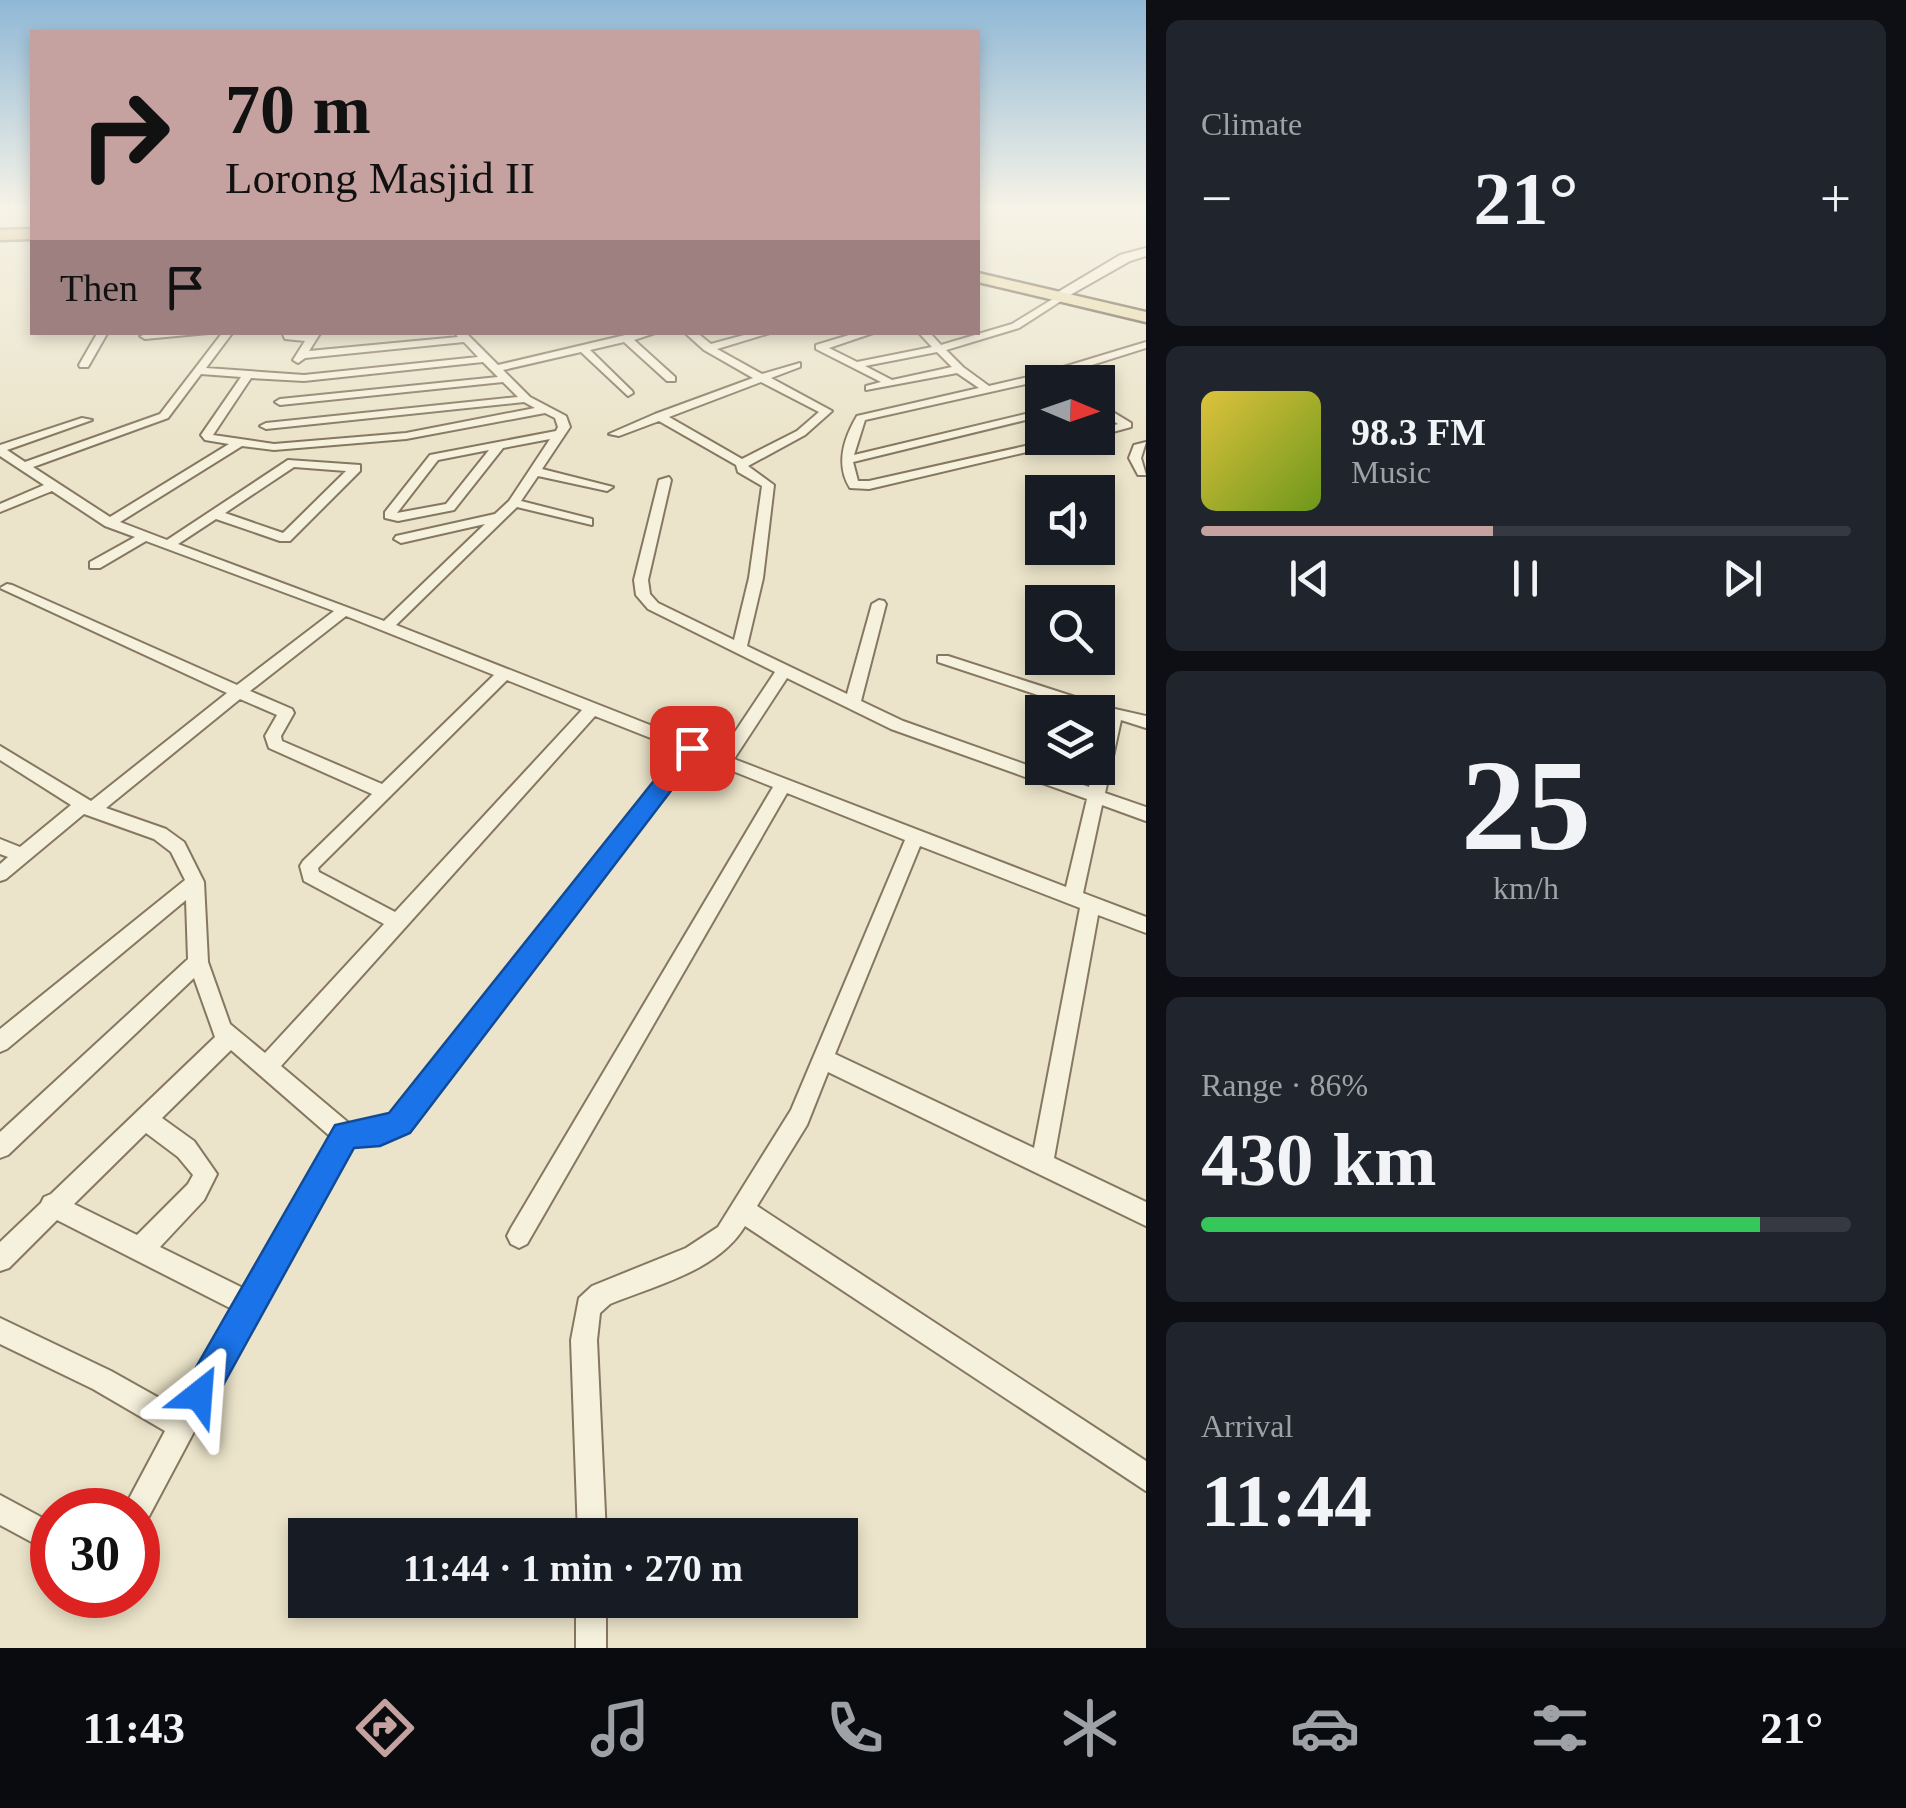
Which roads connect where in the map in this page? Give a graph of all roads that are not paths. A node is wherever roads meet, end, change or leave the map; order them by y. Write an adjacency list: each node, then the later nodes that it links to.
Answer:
1 (1025, 286): 3 (main road)
2 (1077, 286): 3 (street)
3 (1063, 294): 4 (main road); 19 (street)
4 (1146, 314)
5 (101, 335): 25 (street)
6 (162, 335): 15 (street)
7 (226, 335): 30 (street)
8 (288, 335): 9 (street)
9 (313, 335): 22 (street)
10 (640, 335): 17 (street)
11 (693, 335): 21 (street)
12 (757, 335): 21 (street)
13 (860, 335): 24 (street)
14 (925, 335): 19 (street)
15 (144, 336)
16 (463, 336): 22 (street); 23 (street)
17 (626, 338): 20 (street); 35 (street)
18 (1146, 345): 27 (street)
19 (935, 347): 24 (street); 29 (street)
20 (583, 348): 28 (street); 40 (street)
21 (708, 348): 33 (street)
22 (300, 355): 32 (street)
23 (485, 359): 28 (street); 32 (street)
24 (856, 364): 37 (street)
25 (84, 365)
26 (796, 365): 33 (street)
27 (1083, 365)
28 (495, 368): 34 (street)
29 (959, 369): 37 (street); 39 (street)
30 (200, 370): 31 (street); 60 (street)
31 (248, 374): 32 (street); 52 (street)
32 (291, 378): 42 (street)
33 (762, 378): 44 (street); 59 (street)
34 (504, 379): 41 (street); 42 (street)
35 (671, 379)
36 (1025, 381): 39 (street)
37 (890, 383): 38 (street)
38 (870, 388)
39 (988, 390): 58 (street)
40 (628, 393)
41 (526, 400): 43 (street); 48 (street)
42 (280, 402): 48 (street)
43 (546, 408): 50 (street); 54 (street)
44 (659, 416): 51 (street); 59 (street)
45 (1025, 416): 58 (street)
46 (1115, 418): 49 (street)
47 (86, 420): 57 (street)
48 (266, 426): 54 (street)
49 (1115, 428)
50 (559, 434): 55 (street); 61 (street)
51 (614, 434)
52 (238, 444): 54 (street); 70 (street)
53 (1146, 445): 62 (street)
54 (254, 446)
55 (498, 448): 55 (street)
56 (1025, 449): 58 (street)
57 (0, 450): 60 (street)
58 (848, 460)
59 (742, 464): 80 (street)
60 (23, 467): 64 (street)
61 (537, 472): 65 (street); 66 (street)
62 (1142, 472)
63 (665, 480): 80 (street)
64 (53, 486): 67 (street); 70 (street)
65 (608, 487)
66 (514, 503): 69 (street); 71 (street)
67 (0, 508)
68 (215, 514): 68 (street); 74 (street)
69 (501, 517): 73 (street); 79 (street)
70 (110, 522): 72 (street)
71 (587, 522)
72 (145, 536): 74 (street); 75 (street)
73 (400, 539)
74 (168, 544): 78 (street)
75 (95, 565)
76 (7, 588): 84 (street)
77 (879, 604): 86 (street)
78 (344, 610): 79 (street); 84 (street)
79 (386, 626): 83 (street)
80 (739, 650): 82 (street)
81 (943, 659): 85 (street)
82 (782, 672): 86 (street); 92 (street)
83 (504, 674): 87 (street); 95 (street)
84 (242, 692): 95 (street); 97 (street)
85 (1059, 695)
86 (852, 704): 96 (street)
87 (592, 709): 90 (street); 105 (street)
88 (1115, 713): 89 (street)
89 (1146, 722)
90 (692, 748): 92 (street); 113 (street)
91 (0, 752): 97 (street)
92 (724, 761): 93 (street)
93 (783, 785): 99 (street); 119 (street)
94 (1097, 785): 96 (street)
95 (384, 792): 105 (street)
96 (1094, 796): 98 (street); 104 (street)
97 (87, 808): 101 (street); 103 (street)
98 (1146, 814)
99 (914, 837): 104 (street); 110 (street)
100 (0, 846): 101 (street)
101 (22, 856): 102 (street)
102 (0, 874)
103 (195, 882): 107 (street); 109 (street)
104 (1081, 901): 106 (street); 115 (street)
105 (398, 923): 111 (street)
106 (1146, 924)
107 (198, 962): 108 (street); 114 (street)
108 (228, 1038): 111 (street); 112 (street)
109 (0, 1042)
110 (823, 1058): 115 (street); 117 (street)
111 (265, 1068): 113 (street)
112 (144, 1118): 116 (street); 120 (street)
113 (346, 1135): 122 (street)
114 (0, 1147)
115 (1042, 1164): 118 (street)
116 (52, 1205): 120 (street); 121 (street)
117 (742, 1210): 125 (street); 128 (street)
118 (1146, 1214)
119 (518, 1236)
120 (142, 1248): 122 (street)
121 (0, 1259)
122 (248, 1304): 124 (street)
123 (0, 1331): 124 (street)
124 (182, 1426): 126 (street)
125 (1146, 1477)
126 (149, 1488)
127 (0, 1509): 129 (street)
128 (591, 1518)
129 (30, 1526)
130 (591, 1618): 131 (street)
131 (591, 1648)

